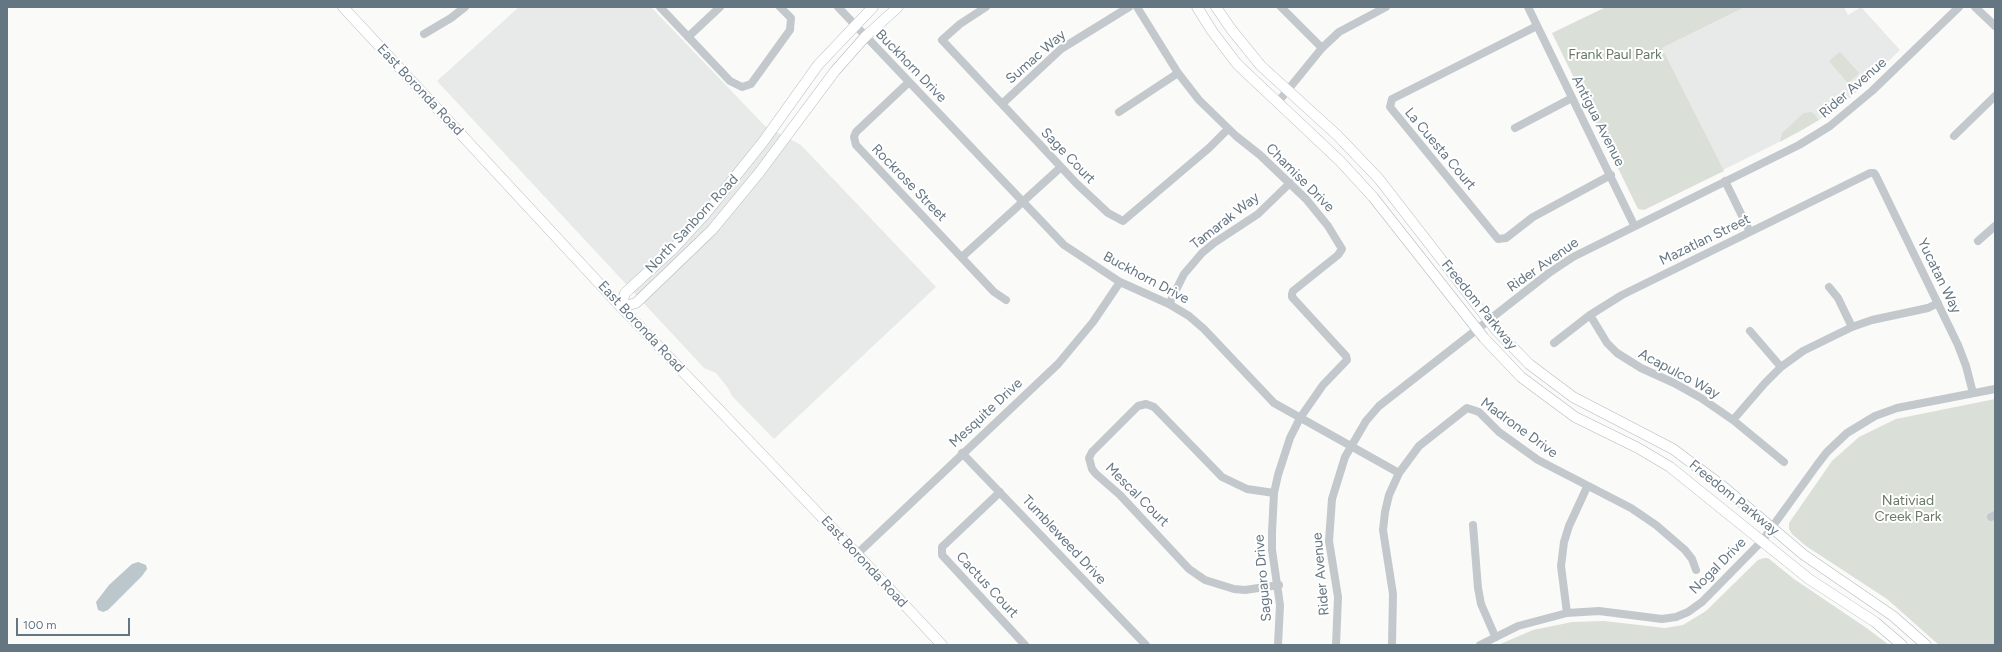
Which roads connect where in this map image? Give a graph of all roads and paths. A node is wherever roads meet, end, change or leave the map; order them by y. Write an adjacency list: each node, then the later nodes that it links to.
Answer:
1 (465, 7): 22 (street)
2 (660, 7): 24 (street)
3 (720, 7): 24 (street)
4 (780, 7): 24 (street)
5 (838, 7): 19 (street, Buckhorn Drive)
6 (873, 7): 19 (main road, North Sanborn Road)
7 (898, 7): 23 (main road, North Sanborn Road)
8 (986, 7): 32 (street, Sage Court)
9 (1129, 7): 32 (street, Sumac Way)
10 (1137, 7): 26 (street, Chamise Drive)
11 (1197, 7): 31 (main road, Freedom Parkway)
12 (1216, 7): 28 (main road, Freedom Parkway)
13 (1281, 7): 25 (street)
14 (1386, 7): 25 (street)
15 (1528, 7): 20 (street, Antigua Avenue)
16 (1959, 7): 40 (street, Rider Avenue)
17 (1975, 7): 21 (street)
18 (347, 9): 53 (main road, East Boronda Road)
19 (855, 25): 23 (street, Buckhorn Drive); 53 (main road, North Sanborn Road)
20 (1537, 26): 30 (street, Antigua Avenue); 39 (street, La Cuesta Court)
21 (1995, 26)
22 (424, 34)
23 (865, 36): 27 (street, Buckhorn Drive); 53 (main road, North Sanborn Road)
24 (688, 37)
25 (1322, 48): 28 (street)
26 (1178, 73): 33 (street); 35 (street, Chamise Drive)
27 (909, 82): 42 (street, Buckhorn Drive); 47 (street, Rockrose Street)
28 (1288, 91): 31 (street); 55 (main road, Freedom Parkway)
29 (1995, 96): 36 (street)
30 (1572, 98): 34 (street); 39 (street, Antigua Avenue)
31 (1278, 102): 57 (main road, Freedom Parkway)
32 (1002, 104): 37 (street, Sage Court)
33 (1119, 112)
34 (1515, 128)
35 (1228, 129): 37 (street, Sage Court); 41 (street, Chamise Drive)
36 (1954, 136)
37 (1061, 167): 42 (street)
38 (1874, 173): 45 (street, Mazatlan Street); 51 (street, Yucatan Way)
39 (1611, 175): 43 (street, Antigua Avenue)
40 (1725, 181): 43 (street, Rider Avenue); 45 (street)
41 (1290, 183): 52 (street, Tamarak Way); 63 (street, Chamise Drive)
42 (1022, 202): 47 (street); 48 (street, Buckhorn Drive)
43 (1634, 225): 55 (street, Rider Avenue)
44 (1995, 226): 46 (street)
45 (1750, 232): 54 (street, Mazatlan Street)
46 (1978, 241)
47 (962, 257): 50 (street, Rockrose Street)
48 (1120, 282): 52 (street, Buckhorn Drive); 66 (street, Mesquite Drive)
49 (1829, 287): 56 (street)
50 (1006, 300)
51 (1938, 303): 56 (street); 62 (street, Yucatan Way)
52 (1169, 304): 63 (street, Buckhorn Drive)
53 (621, 307): 75 (main road, East Boronda Road)
54 (1590, 315): 59 (street, Mazatlan Street); 64 (street, Acapulco Way)
55 (1489, 320): 57 (street, Rider Avenue); 73 (main road, Freedom Parkway)
56 (1852, 327): 60 (street)
57 (1477, 329): 65 (street, Rider Avenue); 74 (main road, Freedom Parkway)
58 (1750, 331): 60 (street)
59 (1554, 343)
60 (1781, 367): 64 (street)
61 (1995, 390): 62 (street, Nogal Drive)
62 (1973, 394): 73 (street, Nogal Drive)
63 (1300, 418): 65 (street, Buckhorn Drive); 71 (street, Saguaro Drive)
64 (1733, 420): 67 (street, Acapulco Way)
65 (1350, 446): 68 (street, Buckhorn Drive); 84 (street, Rider Avenue)
66 (962, 453): 70 (street, Tumbleweed Drive); 75 (street, Mesquite Drive)
67 (1784, 462)
68 (1399, 473): 69 (street, Madrone Drive); 85 (street, Madrone Drive)
69 (1588, 487): 76 (street, Madrone Drive); 78 (street)
70 (1000, 492): 81 (street, Cactus Court); 82 (street, Tumbleweed Drive)
71 (1274, 493): 77 (street, Saguaro Drive); 77 (street, Mescal Court)
72 (1473, 525): 79 (street)
73 (1772, 529): 74 (street, Nogal Drive); 88 (main road, Freedom Parkway)
74 (1762, 541): 78 (street, Nogal Drive); 87 (main road, Freedom Parkway)
75 (857, 554): 80 (main road, East Boronda Road)
76 (1696, 570)
77 (1278, 586): 83 (street, Saguaro Drive)
78 (1567, 613): 79 (street, Nogal Drive)
79 (1495, 636): 86 (street, Nogal Drive)
80 (942, 645)
81 (1025, 645)
82 (1146, 645)
83 (1278, 645)
84 (1336, 645)
85 (1392, 645)
86 (1480, 645)
87 (1902, 645)
88 (1926, 645)

